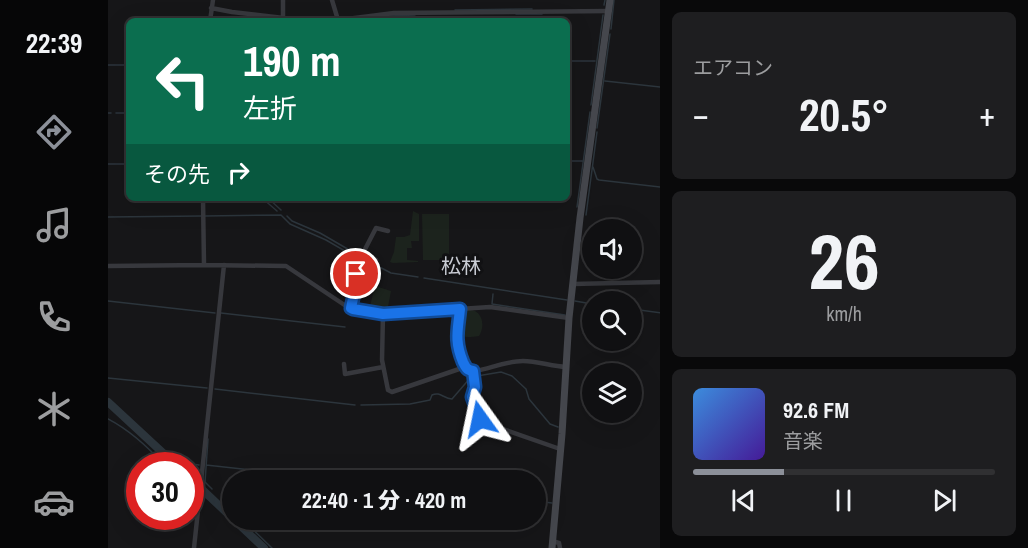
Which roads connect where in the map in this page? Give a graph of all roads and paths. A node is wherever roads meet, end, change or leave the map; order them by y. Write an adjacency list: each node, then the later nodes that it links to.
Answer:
1 (213, 0): 5 (street)
2 (283, 0): 8 (street)
3 (332, 0): 9 (street)
4 (610, 0): 6 (main road)
5 (211, 8): 7 (street); 8 (street)
6 (609, 11): 10 (street); 19 (main road)
7 (210, 18)
8 (283, 18)
9 (337, 18)
10 (354, 18)
11 (203, 201): 15 (street)
12 (388, 231): 13 (street)
13 (363, 252): 14 (street); 20 (street)
14 (376, 260)
15 (204, 265): 16 (street); 17 (street)
16 (224, 265): 20 (street); 33 (street)
17 (108, 266)
18 (660, 282): 19 (street)
19 (573, 284): 23 (main road)
20 (351, 308): 22 (street)
21 (460, 309): 22 (street); 23 (street); 25 (street)
22 (383, 314): 27 (street)
23 (569, 318): 26 (main road)
24 (344, 364): 27 (street)
25 (465, 367): 27 (street); 28 (street)
26 (566, 367): 28 (street); 31 (main road)
27 (383, 368)
28 (473, 371): 29 (street)
29 (480, 419): 30 (street); 31 (street)
30 (465, 428)
31 (560, 449): 32 (main road)
32 (552, 544): 34 (street)
33 (194, 548)
34 (560, 548)

